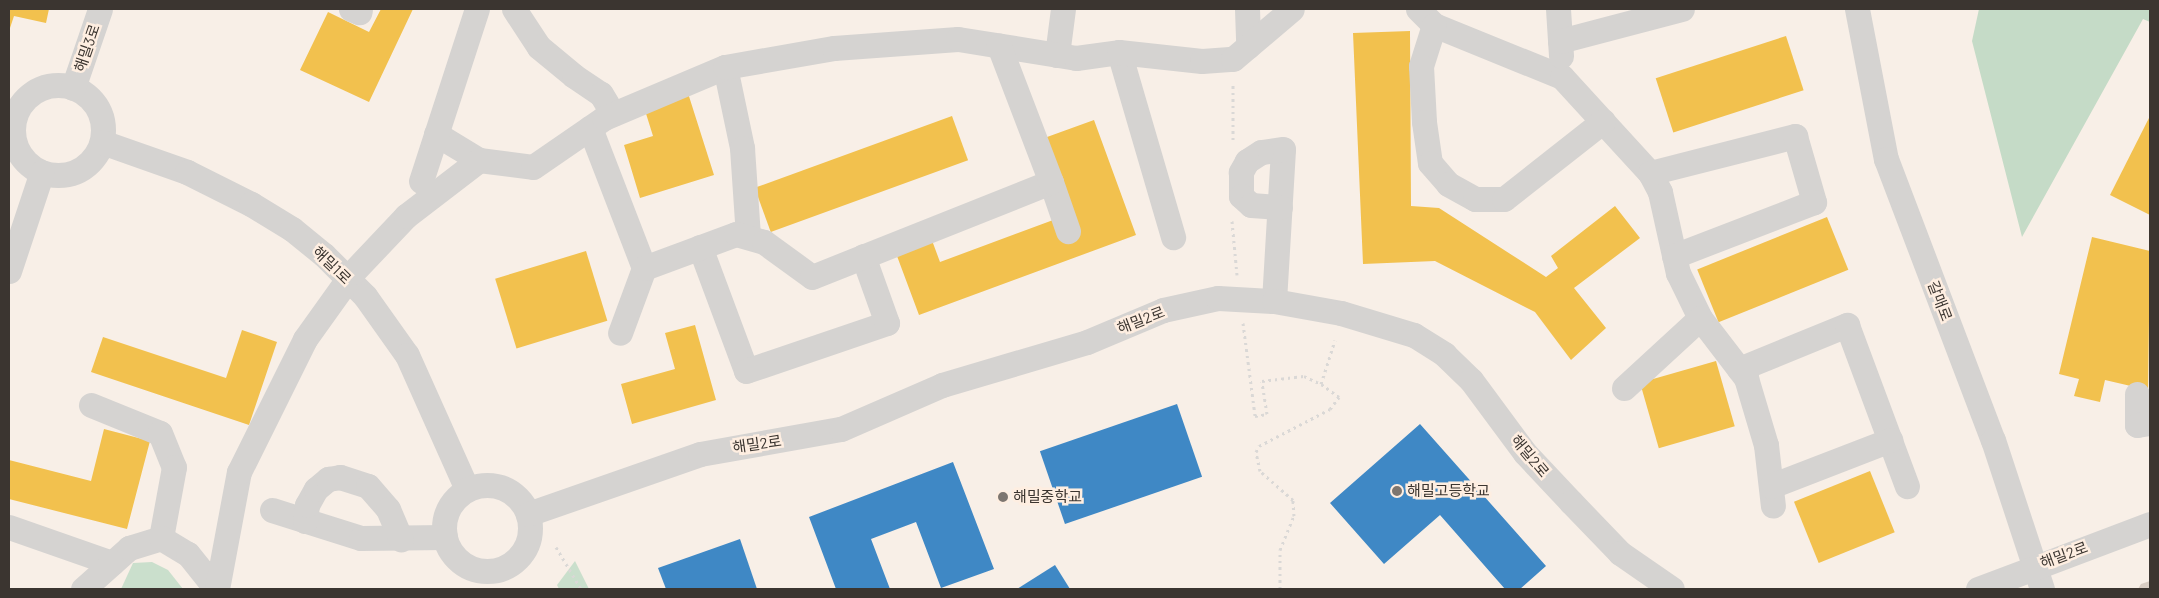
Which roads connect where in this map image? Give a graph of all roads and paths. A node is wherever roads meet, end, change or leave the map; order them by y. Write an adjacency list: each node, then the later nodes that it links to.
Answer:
1 (100, 9): 20 (street, 해밀3로)
2 (351, 9): 3 (street)
3 (360, 9)
4 (477, 9): 25 (street)
5 (514, 9): 21 (street)
6 (1063, 9): 17 (street)
7 (1247, 9): 16 (street)
8 (1292, 9): 16 (street)
9 (1558, 9): 13 (street)
10 (1682, 9): 13 (street)
11 (1857, 9): 68 (street, 갈매로)
12 (1426, 17): 19 (street); 23 (street)
13 (1560, 41): 19 (street)
14 (999, 46): 17 (street); 18 (street); 32 (street)
15 (1119, 52): 16 (street); 17 (street); 36 (street)
16 (1241, 52): 27 (path)
17 (1057, 55)
18 (725, 67): 21 (street); 37 (street)
19 (1562, 77): 23 (street)
20 (73, 88): 22 (street); 26 (street)
21 (613, 114): 24 (street)
22 (12, 118): 29 (street)
23 (1603, 121): 30 (street)
24 (590, 128): 28 (street); 41 (street)
25 (436, 134): 28 (street); 31 (street)
26 (102, 142): 29 (street); 57 (street, 해밀1로)
27 (1233, 145)
28 (479, 160): 71 (street)
29 (42, 172): 42 (street)
30 (1650, 173): 40 (street); 40 (street)
31 (421, 181)
32 (1052, 182): 35 (street); 39 (street)
33 (1280, 208): 44 (street)
34 (1232, 212): 43 (path)
35 (1068, 231)
36 (1173, 237)
37 (748, 238): 38 (street); 39 (street)
38 (700, 247): 39 (street); 41 (street)
39 (863, 256)
40 (1674, 256): 46 (street)
41 (644, 268): 47 (street)
42 (9, 271)
43 (1238, 280)
44 (1274, 300): 59 (street, 해밀2로); 74 (street, 해밀2로)
45 (1243, 318): 50 (path)
46 (1700, 318): 49 (street); 51 (street)
47 (620, 333)
48 (1335, 340): 50 (path)
49 (1739, 369): 55 (street); 55 (street)
50 (1321, 384): 73 (path)
51 (1624, 388)
52 (2136, 394): 54 (street)
53 (91, 405): 64 (street)
54 (2150, 423)
55 (1890, 440): 56 (street)
56 (1907, 486)
57 (467, 489): 59 (street); 63 (street)
58 (272, 510): 60 (street)
59 (528, 514): 69 (street)
60 (305, 521): 65 (street); 65 (street)
61 (2150, 524): 68 (street, 해밀2로)
62 (9, 527): 67 (street)
63 (445, 537): 65 (street); 69 (street)
64 (160, 538): 67 (street); 71 (street)
65 (401, 539)
66 (556, 547): 72 (path)
67 (112, 564): 70 (street)
68 (2036, 565): 75 (street, 해밀2로); 76 (street, 갈매로)
69 (497, 581)
70 (83, 589)
71 (216, 589)
72 (581, 589)
73 (1280, 589)
74 (1672, 589)
75 (1978, 589)
76 (2042, 589)

